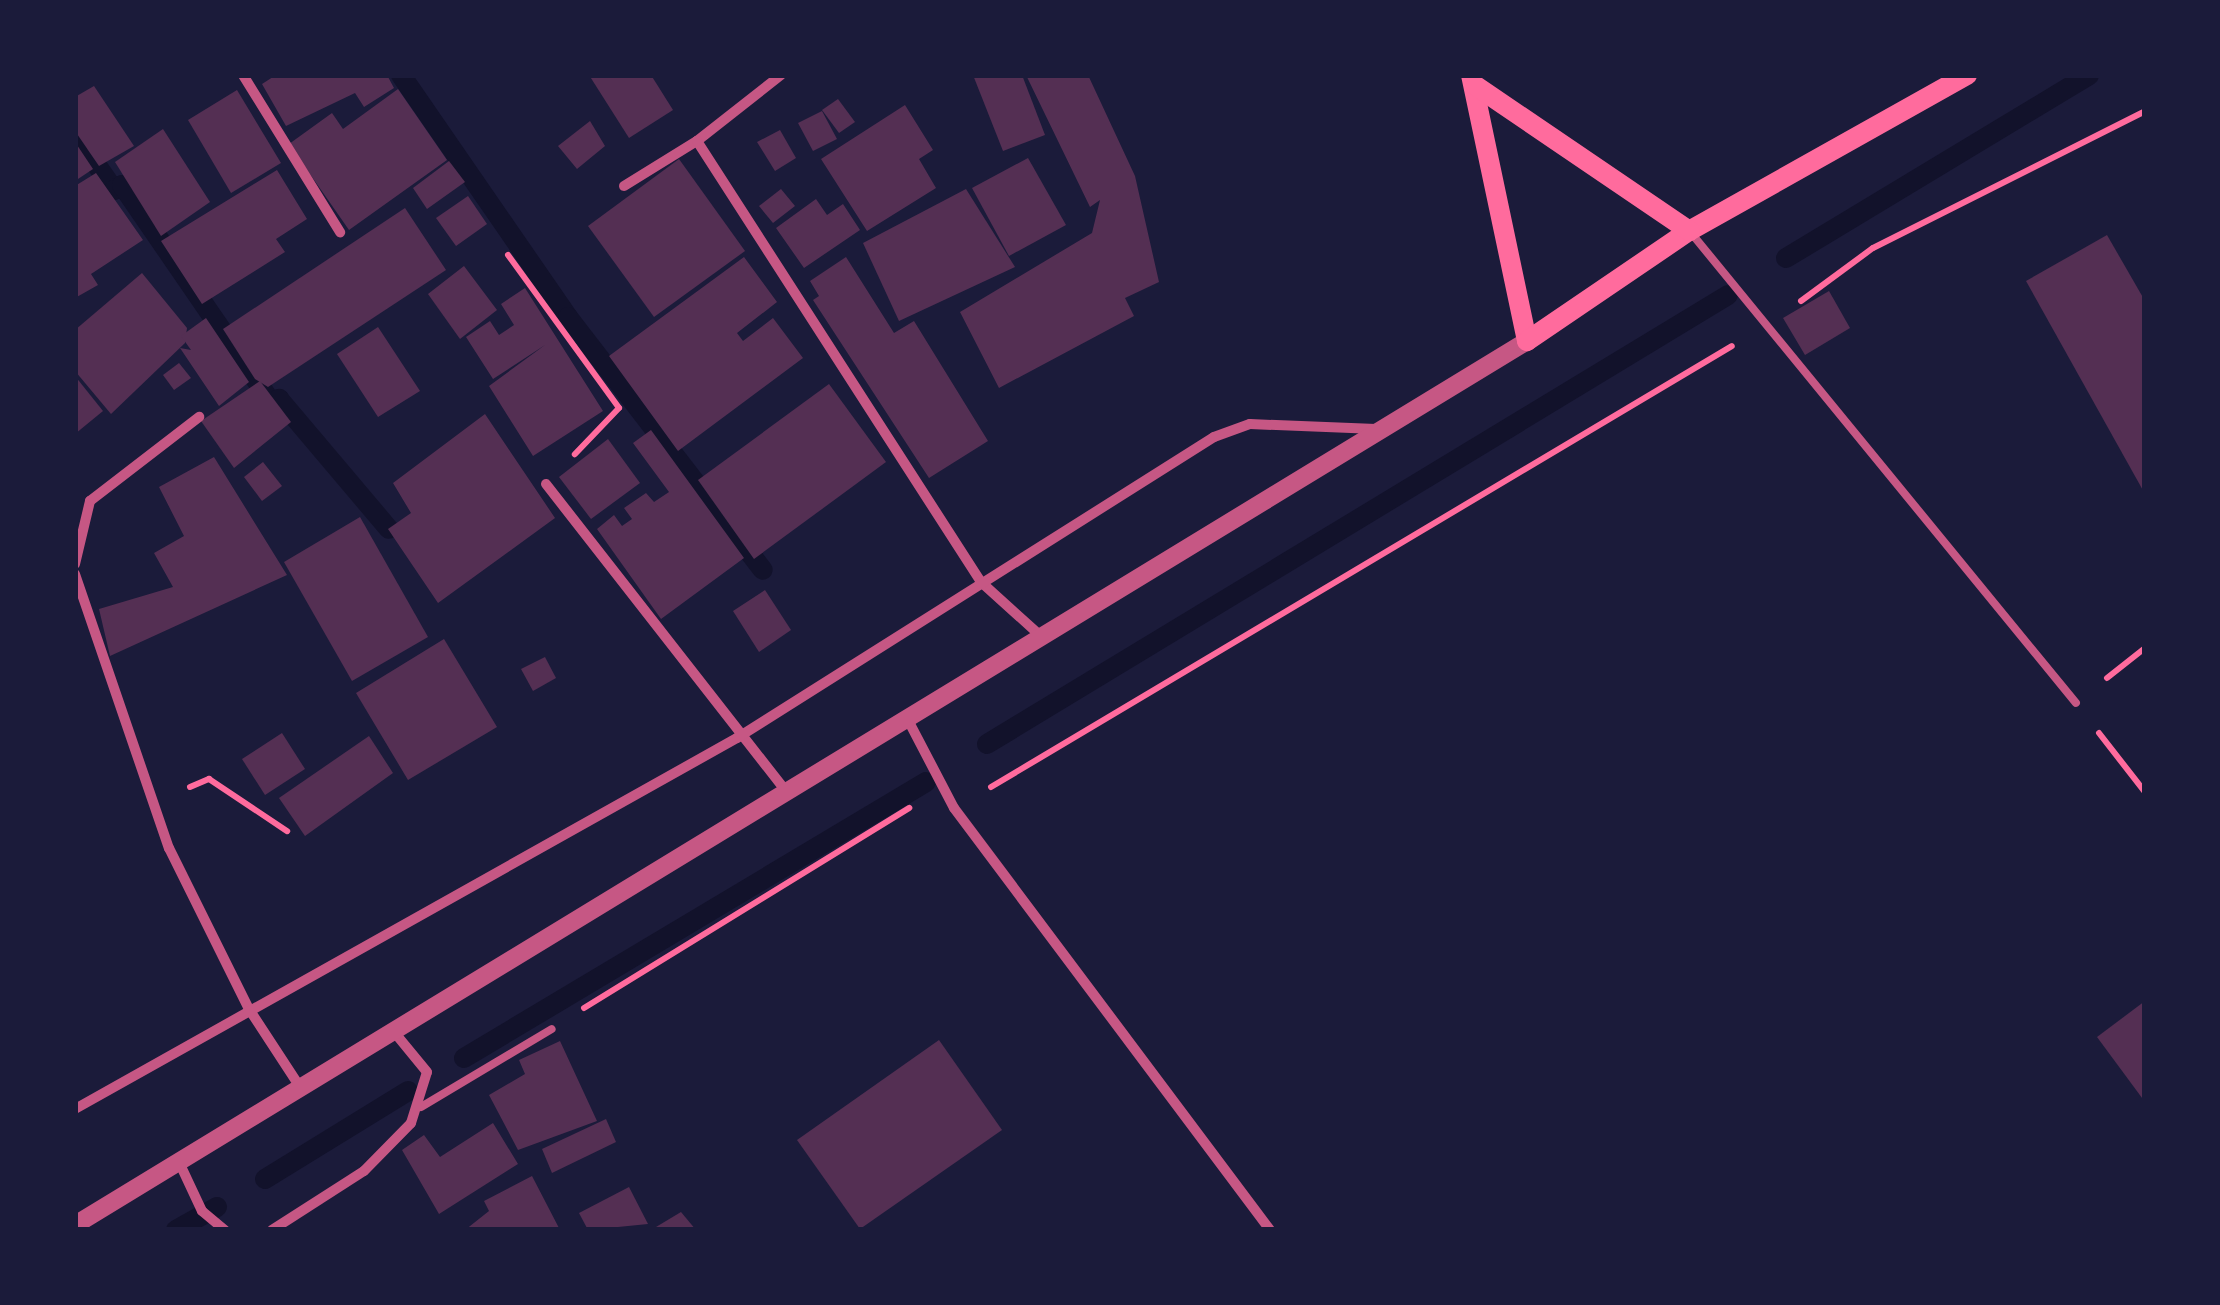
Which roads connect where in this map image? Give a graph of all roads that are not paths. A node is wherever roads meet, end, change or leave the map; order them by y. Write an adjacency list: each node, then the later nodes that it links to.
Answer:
1 (243, 75): 8 (street)
2 (781, 75): 5 (street)
3 (1966, 75): 7 (main road)
4 (1474, 81): 7 (main road); 9 (main road)
5 (697, 141): 6 (street); 15 (street)
6 (624, 186)
7 (1689, 231): 9 (main road); 17 (lane)
8 (340, 232)
9 (1527, 341): 11 (street)
10 (199, 417): 13 (street)
11 (1382, 429): 15 (street); 16 (street)
12 (546, 484): 19 (street)
13 (75, 564)
14 (75, 574): 21 (street)
15 (981, 582): 16 (street); 19 (street)
16 (1045, 640): 18 (street)
17 (2076, 703)
18 (908, 720): 20 (street); 31 (street)
19 (737, 738): 20 (street); 21 (street)
20 (787, 793): 23 (street)
21 (248, 1009): 24 (street); 26 (street)
22 (552, 1028): 25 (lane)
23 (395, 1032): 24 (street); 25 (street)
24 (303, 1091): 27 (street)
25 (421, 1107): 30 (street)
26 (75, 1109)
27 (179, 1162): 28 (street); 29 (street)
28 (75, 1225)
29 (224, 1230)
30 (272, 1230)
31 (1270, 1230)

